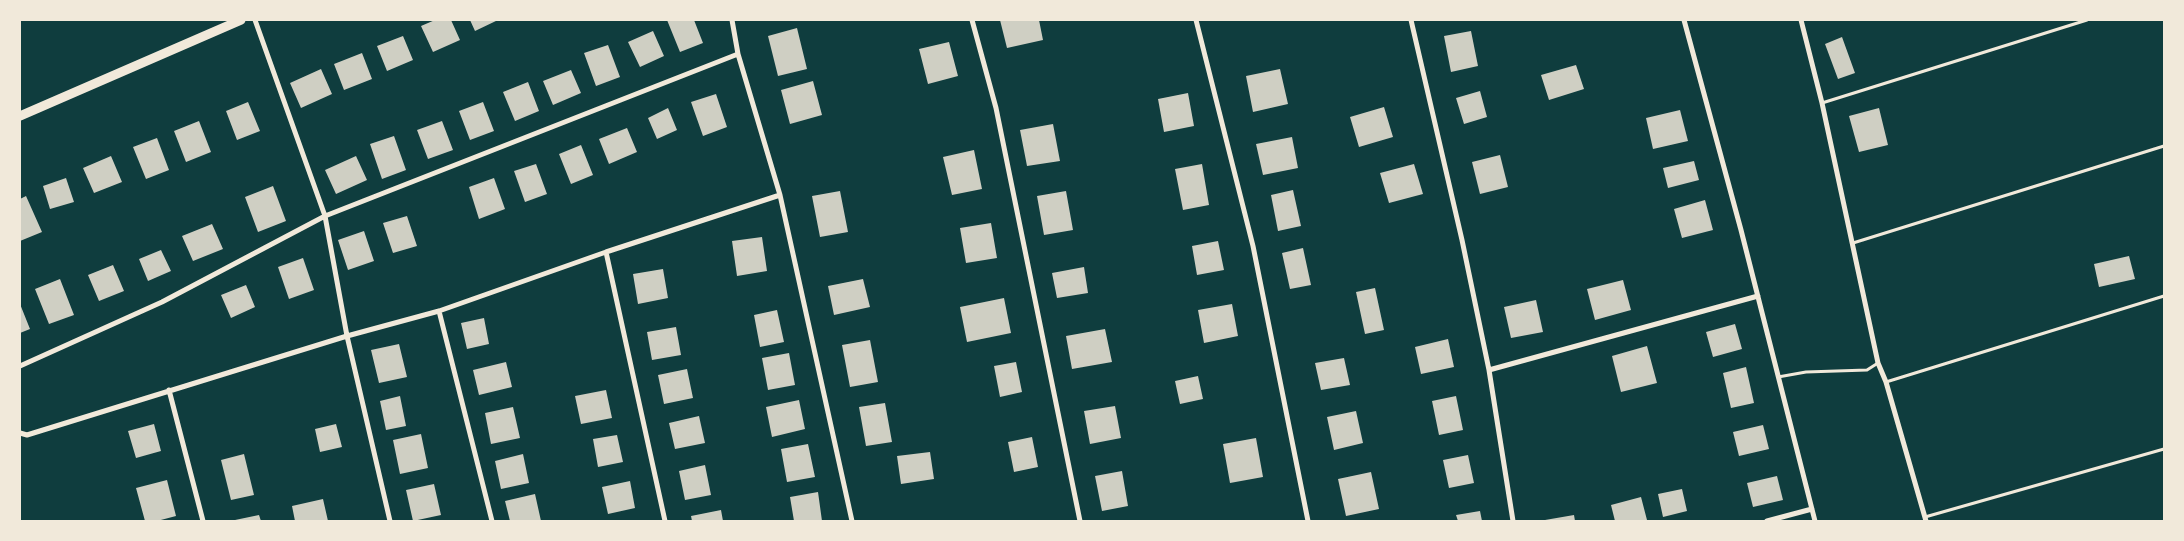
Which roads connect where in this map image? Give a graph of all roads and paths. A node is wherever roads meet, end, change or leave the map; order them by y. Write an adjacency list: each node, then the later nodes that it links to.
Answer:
1 (241, 20): 12 (street)
2 (255, 20): 15 (street)
3 (732, 20): 10 (street)
4 (972, 20): 37 (street)
5 (1196, 20): 38 (street)
6 (1411, 20): 24 (street)
7 (1684, 20): 18 (street)
8 (1801, 20): 11 (street)
9 (2087, 20): 11 (lane)
10 (738, 54): 14 (street); 15 (street)
11 (1822, 103): 16 (street)
12 (20, 116)
13 (2164, 146): 16 (lane)
14 (780, 195): 17 (street); 36 (street)
15 (325, 216): 21 (street); 23 (street)
16 (1853, 243): 22 (street)
17 (606, 252): 20 (street); 35 (street)
18 (1758, 296): 24 (street); 25 (street)
19 (2164, 296): 26 (lane)
20 (439, 311): 21 (street); 34 (street)
21 (347, 336): 27 (street); 33 (street)
22 (1878, 363): 25 (lane); 26 (street)
23 (20, 366)
24 (1489, 370): 39 (street)
25 (1777, 377): 30 (street)
26 (1886, 382): 31 (street)
27 (169, 390): 28 (street); 32 (street)
28 (20, 433)
29 (2164, 449): 31 (lane)
30 (1812, 509): 40 (street); 41 (street)
31 (1926, 519)
32 (203, 521)
33 (390, 521)
34 (492, 521)
35 (665, 521)
36 (852, 521)
37 (1080, 521)
38 (1308, 521)
39 (1513, 521)
40 (1767, 521)
41 (1815, 521)

